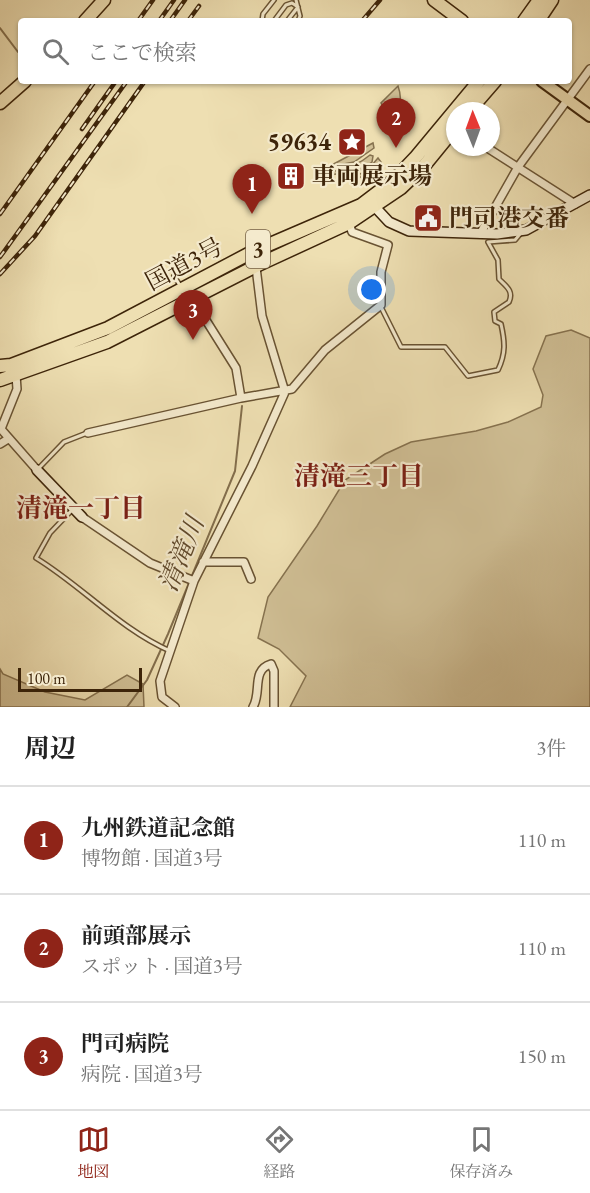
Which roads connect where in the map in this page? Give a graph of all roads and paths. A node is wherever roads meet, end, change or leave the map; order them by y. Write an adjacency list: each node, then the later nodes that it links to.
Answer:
1 (104, 0): 8 (highway)
2 (274, 0): 9 (lane)
3 (296, 0): 7 (lane)
4 (435, 0): 13 (highway)
5 (539, 0): 14 (highway)
6 (552, 0): 15 (highway)
7 (298, 7): 10 (lane); 11 (lane); 12 (lane)
8 (88, 18)
9 (262, 18)
10 (276, 18)
11 (289, 18)
12 (298, 18)
13 (458, 18)
14 (526, 18)
15 (540, 18)
16 (590, 69): 21 (street)
17 (22, 84): 24 (highway)
18 (476, 84): 22 (highway, 国道3号 / 3)
19 (492, 84): 23 (highway)
20 (548, 84): 21 (main road)
21 (571, 96): 25 (main road); 29 (street)
22 (466, 102)
23 (478, 102)
24 (0, 103)
25 (590, 116)
26 (446, 131): 36 (highway, 国道3号 / 3)
27 (446, 134): 32 (highway, 国道3号 / 3)
28 (500, 156): 29 (street)
29 (518, 167): 31 (street); 35 (street)
30 (589, 198): 31 (street)
31 (575, 204): 34 (street)
32 (375, 207): 33 (highway, 国道3号 / 3); 35 (street)
33 (349, 223): 37 (highway, 国道3号 / 3); 41 (street)
34 (520, 232): 35 (street); 41 (lane)
35 (480, 234)
36 (254, 250): 37 (street); 39 (highway, 国道3号 / 3)
37 (258, 265): 40 (highway, 国道3号 / 3); 45 (street)
38 (174, 276): 39 (lane)
39 (182, 288): 42 (highway, 国道3号 / 3)
40 (192, 298): 43 (highway, 国道3号 / 3); 46 (street)
41 (381, 305): 45 (street)
42 (0, 366)
43 (16, 375): 44 (highway, 国道3号 / 3); 48 (street)
44 (0, 380)
45 (285, 392): 46 (street); 53 (street)
46 (241, 398): 47 (street)
47 (88, 432): 50 (lane)
48 (8, 439): 49 (street); 50 (street)
49 (0, 444)
50 (37, 470): 51 (street)
51 (73, 508): 52 (street); 56 (lane)
52 (82, 517): 55 (street)
53 (203, 562): 54 (street); 55 (street)
54 (251, 579)
55 (194, 581): 56 (street)
56 (170, 651): 57 (street)
57 (175, 707)
58 (253, 707): 59 (street)
59 (274, 707)

